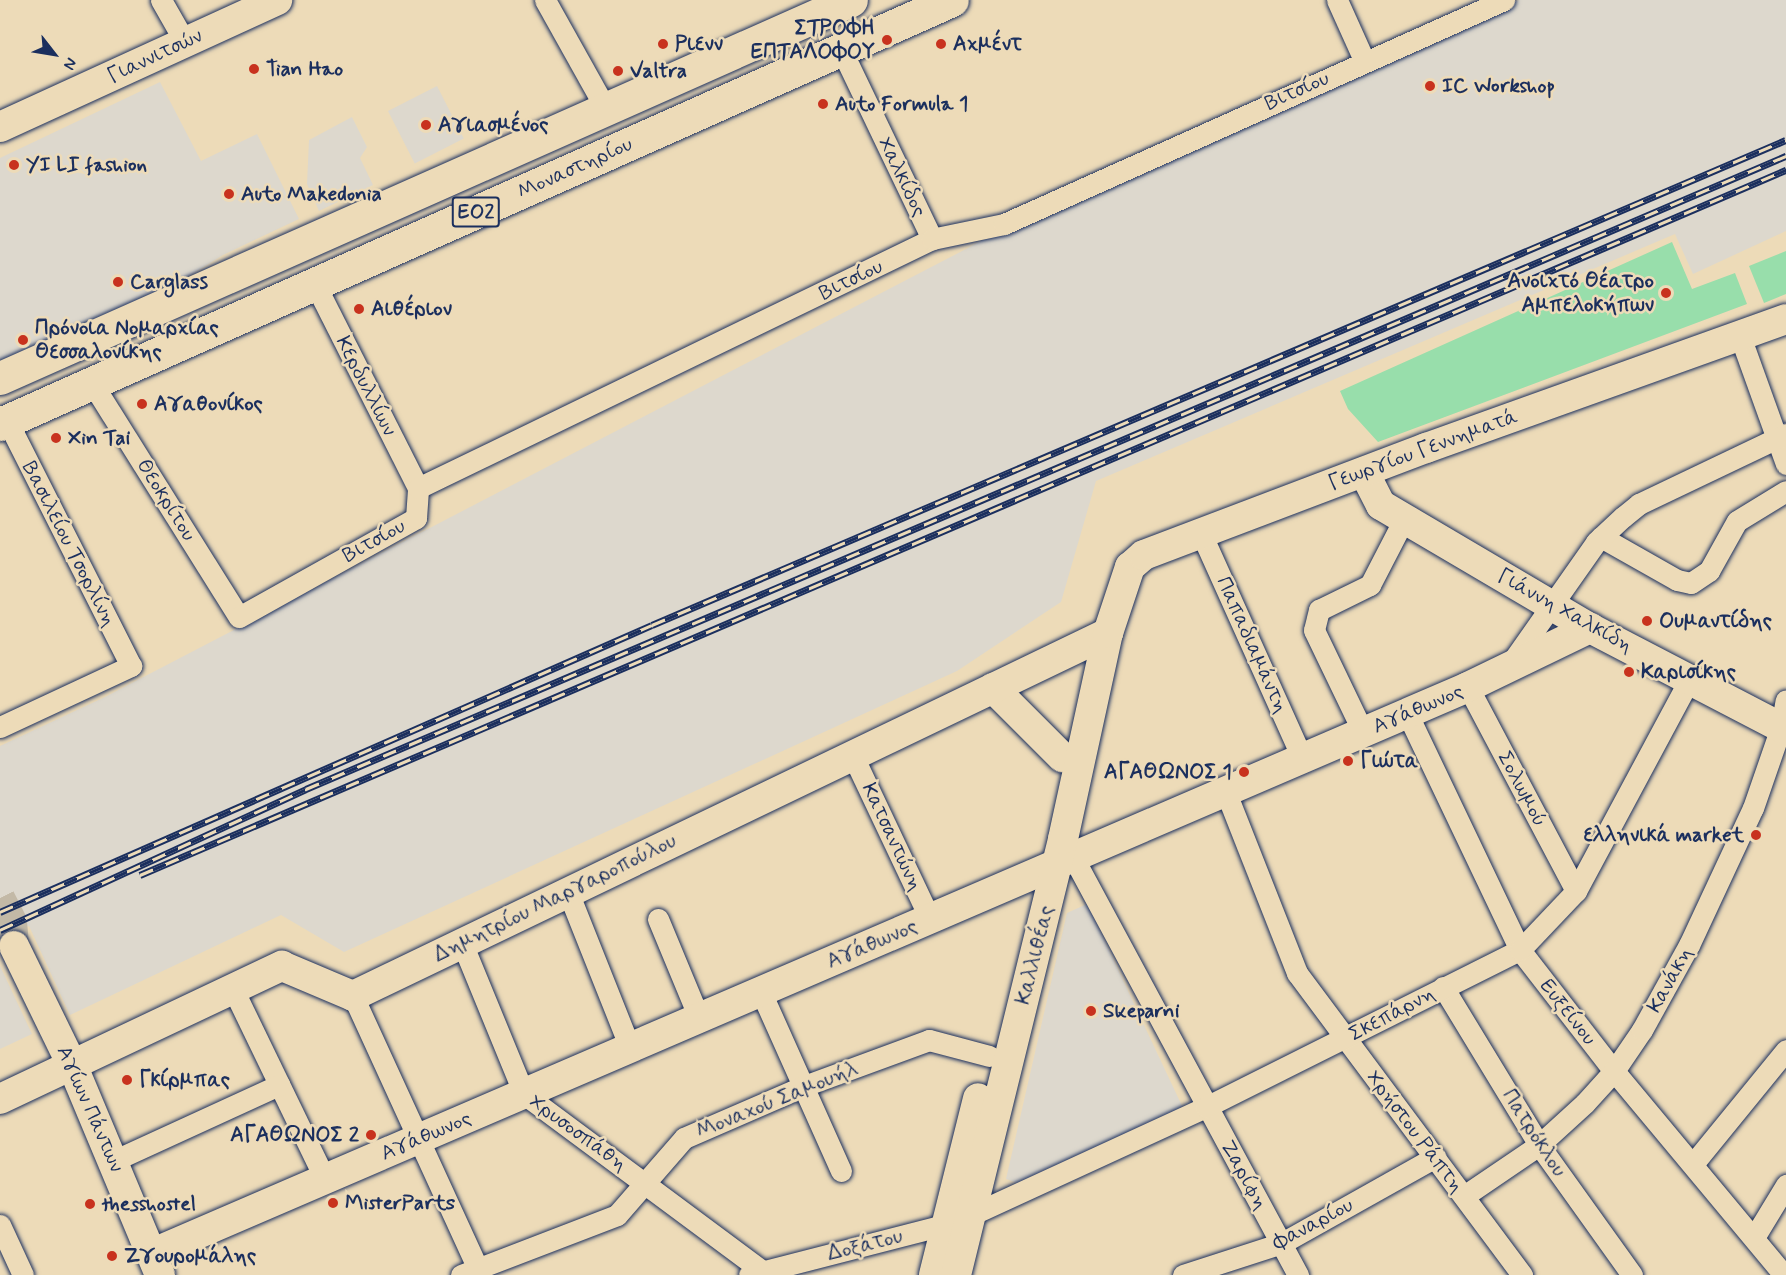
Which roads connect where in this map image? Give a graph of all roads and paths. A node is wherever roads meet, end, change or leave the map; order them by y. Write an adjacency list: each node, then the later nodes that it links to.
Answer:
1 (161, 0): 9 (street)
2 (277, 0): 9 (street, Γιαννιτσών)
3 (545, 0): 12 (street)
4 (850, 0): 8 (main road, Μοναστηρίου / ΕΟ2)
5 (952, 0): 10 (main road, Μοναστηρίου / ΕΟ2)
6 (1336, 0): 11 (street)
7 (1504, 0): 11 (street, Βιτσίου)
8 (812, 8): 12 (main road, Μοναστηρίου / ΕΟ2)
9 (185, 42): 13 (street, Γιαννιτσών)
10 (841, 49): 14 (street, Χαλκίδος); 15 (main road, Μοναστηρίου / ΕΟ2)
11 (1364, 60): 14 (street, Βιτσίου)
12 (606, 109): 18 (main road, Μοναστηρίου / ΕΟ2)
13 (0, 127)
14 (932, 239): 24 (street, Βιτσίου)
15 (315, 284): 19 (main road, Μοναστηρίου / ΕΟ2); 24 (street, Κερδυλλίων)
16 (1786, 319): 17 (street, Γεωργίου Γεννηματά)
17 (1740, 336): 21 (street); 23 (street, Γεωργίου Γεννηματά)
18 (0, 378)
19 (92, 383): 20 (main road, Μοναστηρίου / ΕΟ2); 30 (street, Θεοκρίτου)
20 (3, 423): 39 (street, Βασιλείου Τσορλίνη)
21 (1781, 437): 22 (street); 28 (street)
22 (1786, 464)
23 (1364, 472): 26 (street, Γιάννη Χαλκίδη); 27 (street, Γεωργίου Γεννηματά)
24 (418, 488): 30 (street, Βιτσίου)
25 (1786, 491): 28 (street)
26 (1404, 519): 29 (street, Γιάννη Χαλκίδη); 40 (street)
27 (1201, 533): 32 (street, Γεωργίου Γεννηματά); 43 (street, Παπαδιαμάντη)
28 (1601, 537): 29 (street)
29 (1551, 605): 31 (street, Γιάννη Χαλκίδη); 33 (street)
30 (239, 617)
31 (1590, 628): 33 (street, Αγάθωνος); 34 (street, Γιάννη Χαλκίδη)
32 (1098, 638): 36 (street, Δημητρίου Μαργαροπούλου); 42 (street, Καλλιθέας); 45 (street, Καλλιθέας)
33 (1506, 669): 35 (street, Αγάθωνος)
34 (1690, 678): 38 (street, Γιάννη Χαλκίδη); 46 (street, Σκεπάρνη)
35 (1468, 687): 37 (street, Αγάθωνος); 46 (street, Σολωμού)
36 (993, 688): 41 (street, Δημητρίου Μαργαροπούλου); 42 (street)
37 (1407, 713): 40 (street, Αγάθωνος); 52 (street, Ευξείνου)
38 (1784, 719): 63 (street, Κανάκη)
39 (0, 727)
40 (1363, 732): 43 (street, Αγάθωνος)
41 (853, 756): 47 (street, Δημητρίου Μαργαροπούλου); 49 (street, Κατσαντώνη)
42 (1062, 757): 45 (street, Καλλιθέας)
43 (1302, 758): 44 (street, Αγάθωνος)
44 (1225, 790): 45 (street, Αγάθωνος); 58 (street, Χρήστου Ράπτη)
45 (1054, 866): 49 (street, Αγάθωνος); 61 (street, Καλλιθέας); 68 (street, Ζαρίφη); 79 (street, Καλλιθέας)
46 (1576, 891): 52 (street, Σκεπάρνη)
47 (568, 892): 50 (street, Δημητρίου Μαργαροπούλου); 59 (street)
48 (658, 919): 57 (street)
49 (930, 919): 55 (street, Αγάθωνος)
50 (462, 943): 56 (street, Δημητρίου Μαργαροπούλου); 66 (street, Χρυσοσπάθη)
51 (14, 946): 62 (street, Αγίων Πάντων)
52 (1520, 951): 53 (street, Σκεπάρνη); 63 (street, Ευξείνου)
53 (1443, 987): 58 (street, Σκεπάρνη); 70 (street, Πατρόκλου)
54 (234, 991): 56 (street); 62 (street); 64 (street)
55 (761, 992): 57 (street, Αγάθωνος); 65 (street)
56 (352, 996): 69 (street)
57 (699, 1018): 59 (street, Αγάθωνος)
58 (1345, 1039): 68 (street, Σκεπάρνη); 71 (street, Χρήστου Ράπτη)
59 (630, 1048): 66 (street, Αγάθωνος)
60 (1786, 1050): 73 (street)
61 (989, 1056): 65 (street, Μοναχού Σαμουήλ); 79 (street, Καλλιθέας)
62 (73, 1067): 67 (street); 72 (street, Αγίων Πάντων)
63 (1614, 1071): 70 (street, Κανάκη); 73 (street, Ευξείνου)
64 (279, 1085): 72 (street); 75 (street)
65 (804, 1086): 74 (street); 76 (street, Μοναχού Σαμουήλ)
66 (524, 1094): 69 (street, Αγάθωνος); 76 (street, Χρυσοσπάθη)
67 (0, 1099)
68 (1206, 1107): 79 (street, Σκεπάρνη); 82 (street, Ζαρίφη)
69 (417, 1140): 75 (street, Αγάθωνος); 84 (street)
70 (1539, 1144): 78 (street, Κανάκη); 92 (street, Πατρόκλου)
71 (1435, 1157): 78 (street, Χρήστου Ράπτη); 82 (street, Φαναρίου)
72 (113, 1161): 83 (street, Αγίων Πάντων)
73 (1693, 1164): 81 (street, Ευξείνου)
74 (841, 1171)
75 (325, 1179): 83 (street, Αγάθωνος)
76 (647, 1183): 84 (street, Μοναχού Σαμουήλ); 85 (street, Χρυσοσπάθη)
77 (1786, 1185): 81 (street)
78 (1464, 1197): 91 (street, Χρήστου Ράπτη)
79 (959, 1220): 85 (street, Δοξάτου); 87 (street, Καλλιθέας); 88 (street, Καλλιθέας)
80 (0, 1225): 86 (street)
81 (1755, 1236): 93 (street, Ευξείνου)
82 (1282, 1243): 89 (street, Φαναρίου); 90 (street, Ζαρίφη)
83 (156, 1264)
84 (474, 1273)
85 (755, 1273)
86 (23, 1275)
87 (934, 1275)
88 (956, 1275)
89 (1183, 1275)
90 (1298, 1275)
91 (1522, 1275)
92 (1632, 1275)
93 (1784, 1275)

